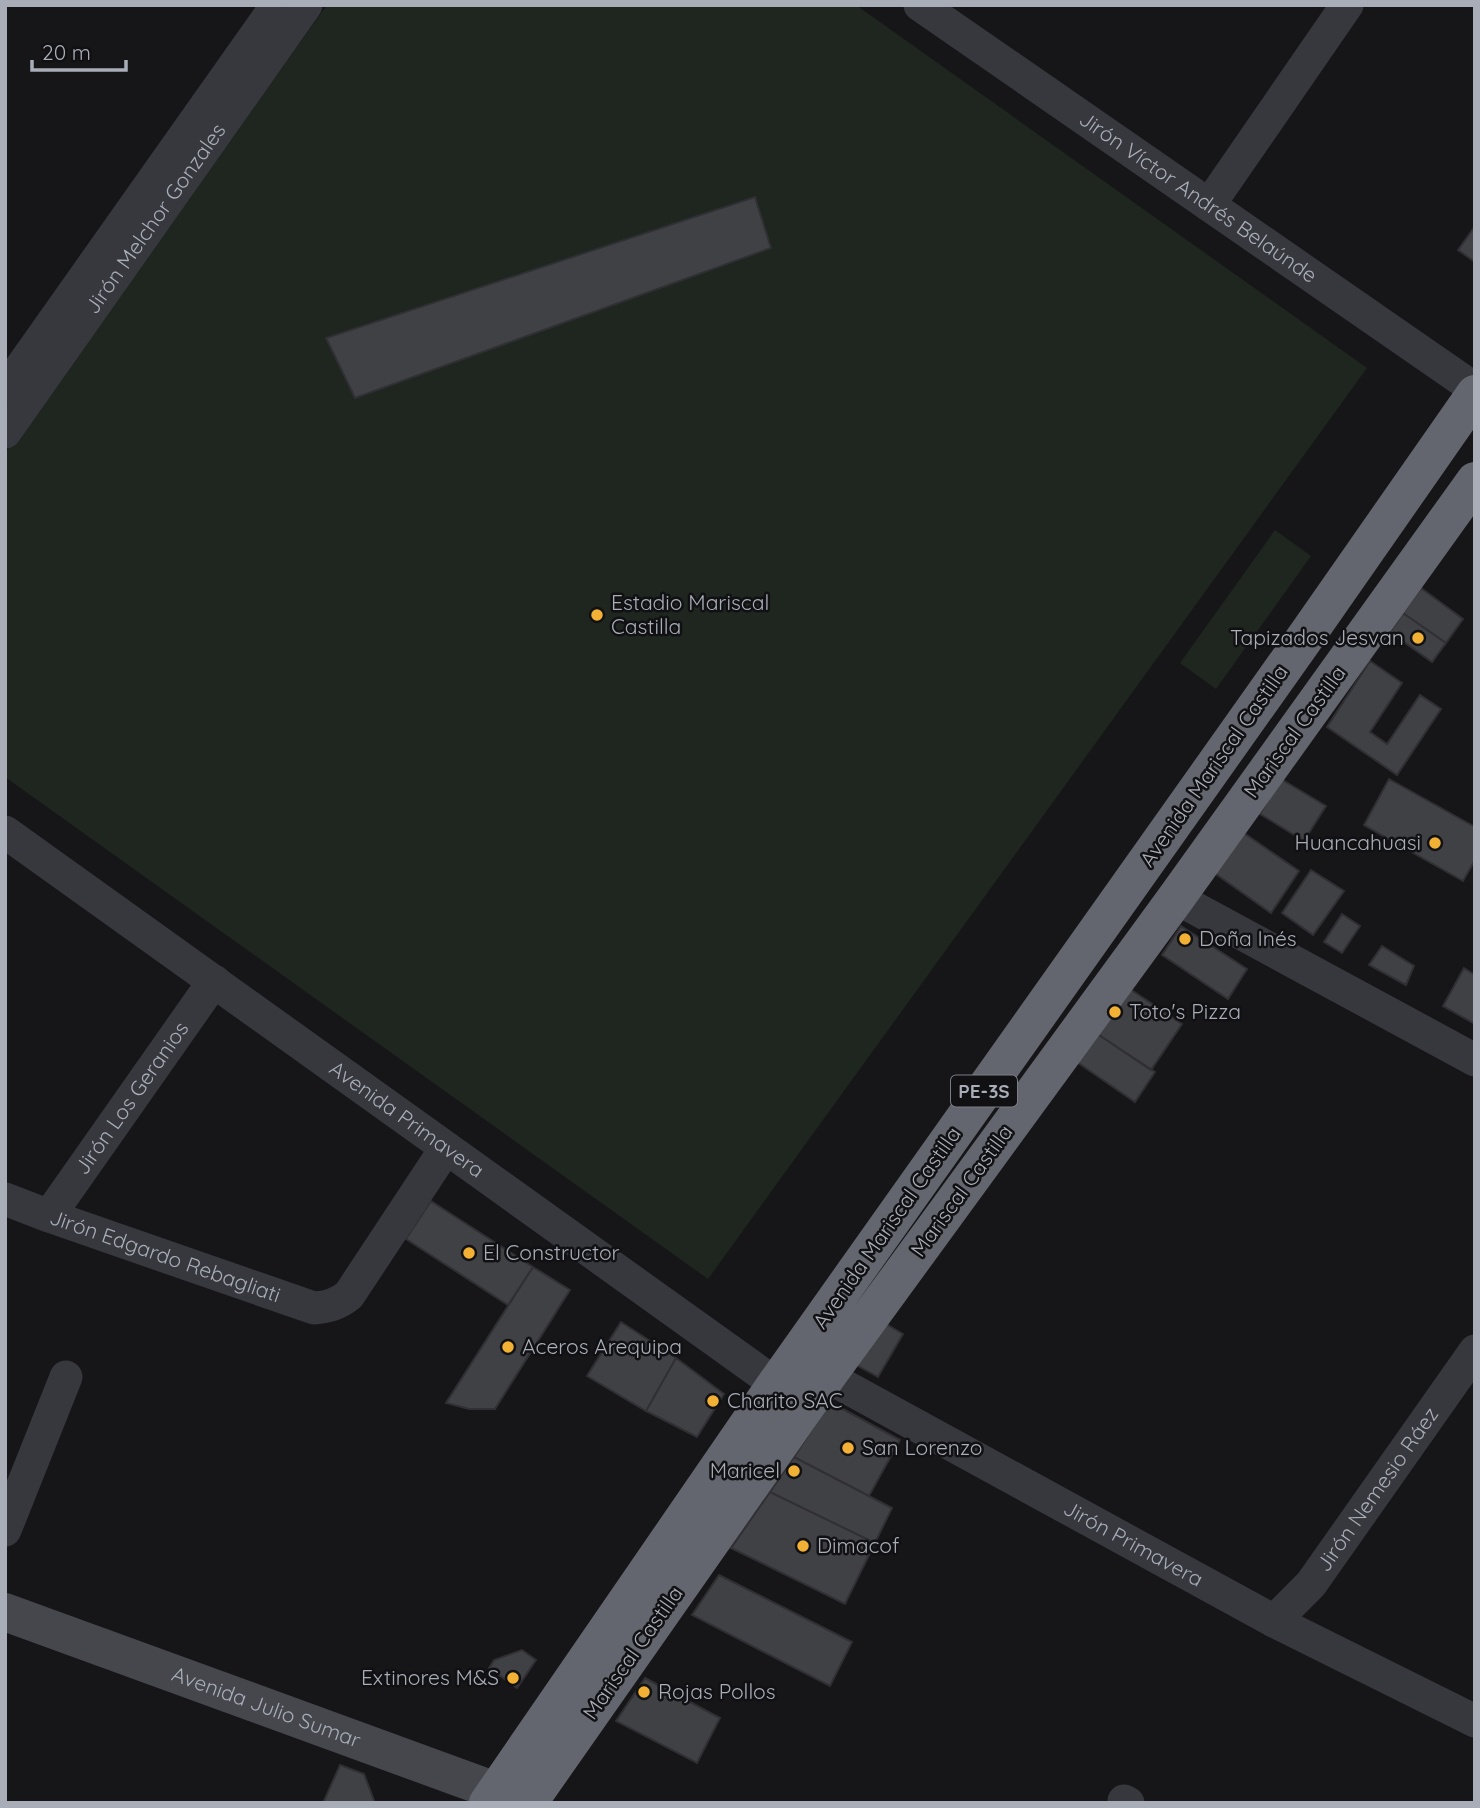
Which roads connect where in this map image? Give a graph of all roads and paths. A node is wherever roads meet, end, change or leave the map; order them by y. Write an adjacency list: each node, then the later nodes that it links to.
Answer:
1 (277, 5): 6 (street, Jirón Melchor Gonzales)
2 (306, 5): 6 (street, Jirón Melchor Gonzales)
3 (920, 5): 5 (street, Jirón Víctor Andrés Belaúnde)
4 (1347, 5): 5 (street)
5 (1209, 205): 7 (street, Jirón Víctor Andrés Belaúnde)
6 (15, 383): 8 (street, Jirón Melchor Gonzales)
7 (1475, 392): 19 (highway, Avenida Mariscal Castilla / PE-3S)
8 (5, 432)
9 (1475, 481): 11 (highway, Mariscal Castilla / PE-3S)
10 (9, 843): 12 (street, Avenida Primavera)
11 (1176, 898): 13 (street); 19 (highway, Mariscal Castilla / PE-3S)
12 (214, 981): 14 (street, Avenida Primavera); 16 (street, Jirón Los Geranios)
13 (1475, 1060)
14 (446, 1148): 16 (street, Jirón Edgardo Rebagliati); 19 (street, Avenida Primavera)
15 (5, 1199): 16 (street, Jirón Edgardo Rebagliati)
16 (49, 1216)
17 (1475, 1351): 23 (street, Jirón Nemesio Ráez)
18 (66, 1377): 20 (street)
19 (801, 1382): 23 (street, Jirón Primavera); 25 (highway, Avenida Mariscal Castilla / PE-3S)
20 (18, 1462): 21 (street)
21 (5, 1530)
22 (5, 1612): 25 (street, Avenida Julio Sumar)
23 (1274, 1621): 24 (street, Jirón Primavera)
24 (1475, 1721)
25 (514, 1800)

